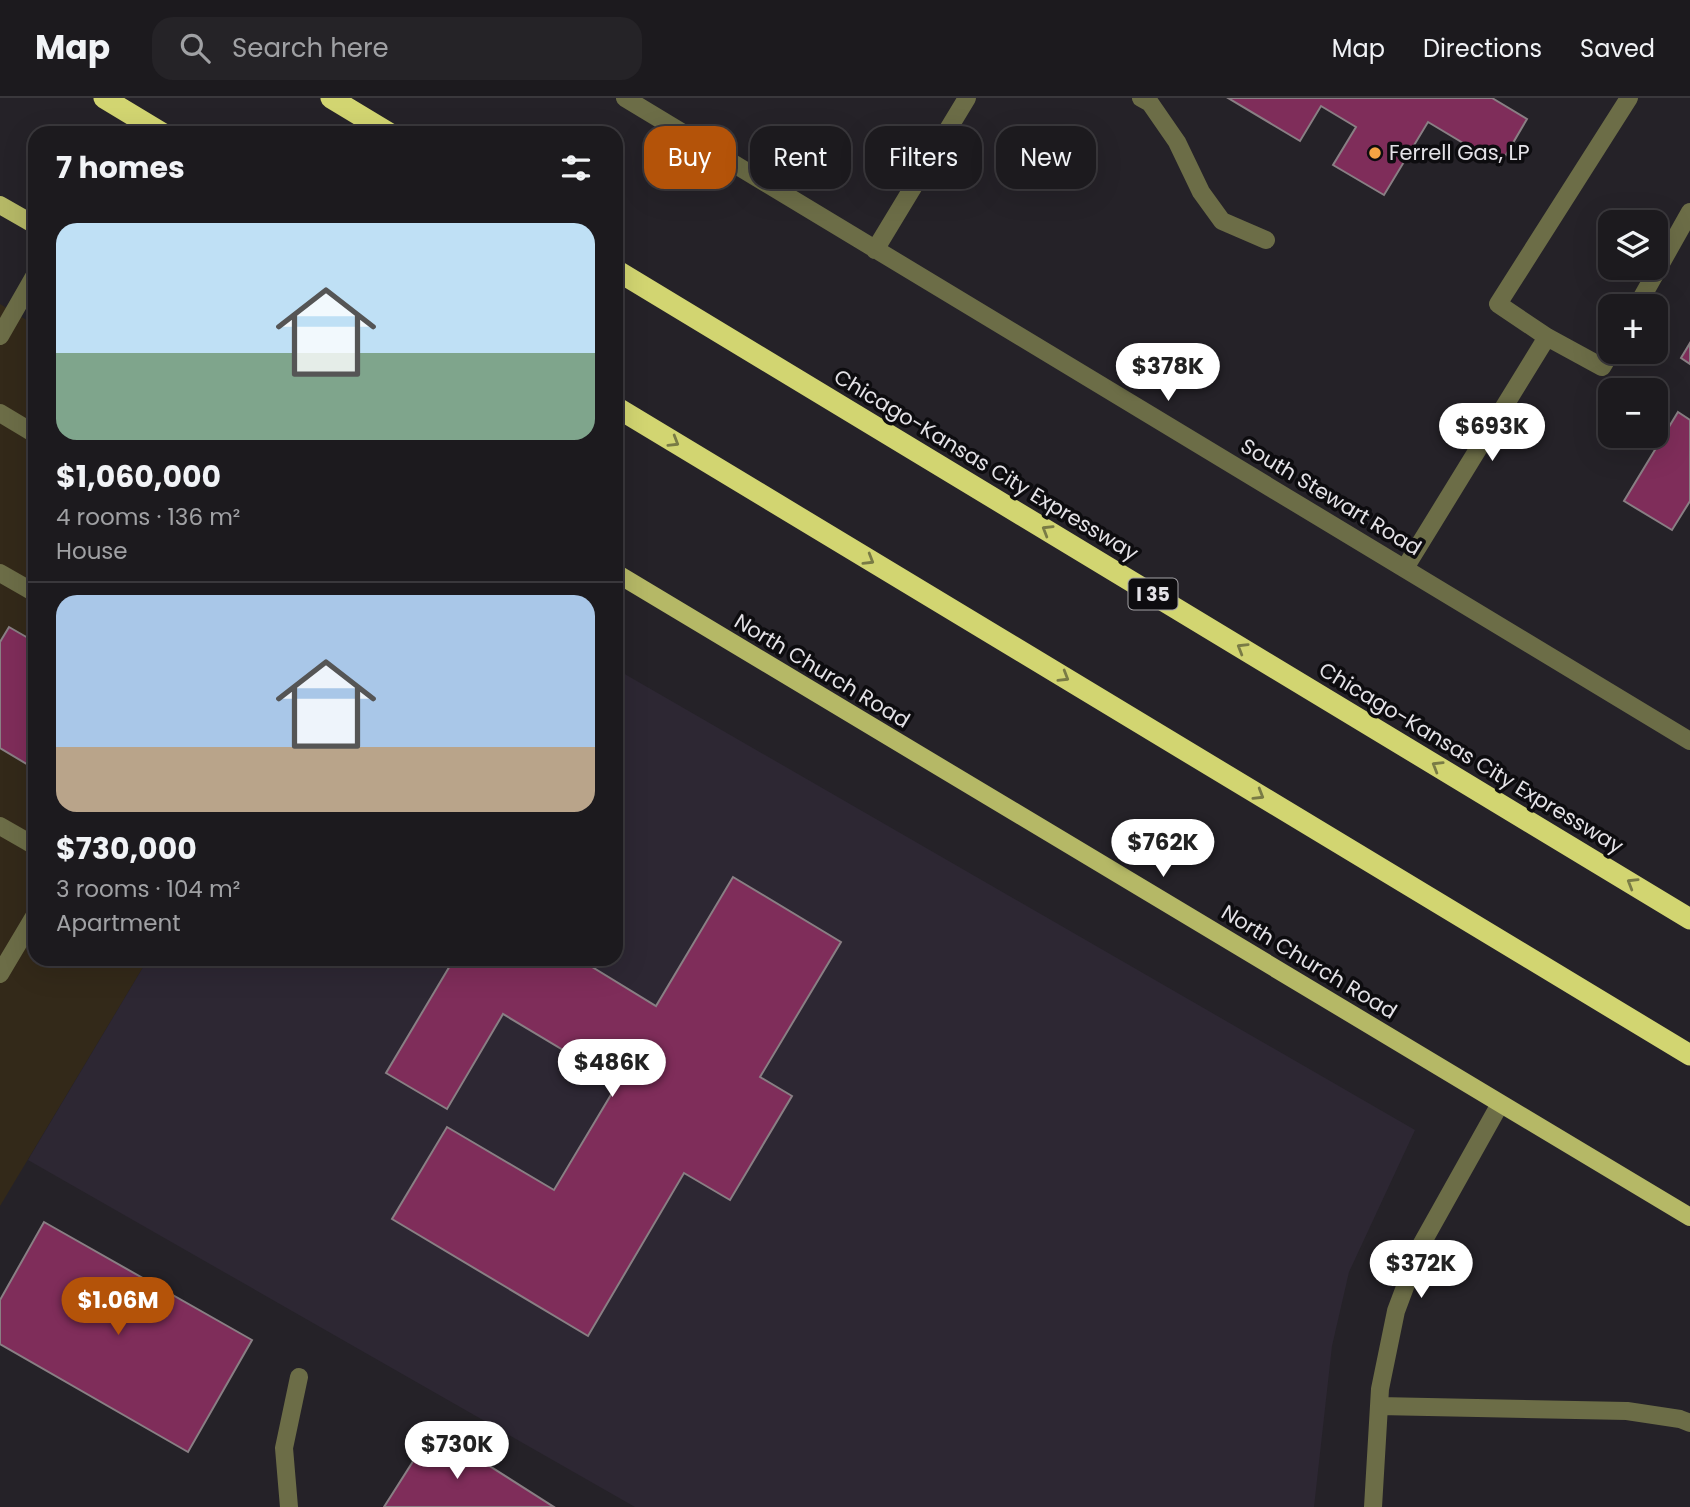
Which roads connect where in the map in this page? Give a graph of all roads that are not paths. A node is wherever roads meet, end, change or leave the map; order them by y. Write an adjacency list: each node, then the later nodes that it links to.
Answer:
1 (104, 98): 7 (highway)
2 (331, 98): 8 (highway)
3 (625, 98): 13 (street, South Stewart Road)
4 (967, 98): 13 (street)
5 (1141, 98): 12 (street)
6 (1629, 98): 18 (street)
7 (150, 126)
8 (377, 126)
9 (0, 205): 11 (main road)
10 (1690, 212): 16 (street)
11 (28, 221)
12 (1266, 240)
13 (875, 250): 23 (street, South Stewart Road)
14 (623, 274): 30 (highway, Chicago-Kansas City Expressway / I 35, one-way to 14)
15 (28, 287): 17 (street)
16 (1644, 294)
17 (0, 336)
18 (1547, 337): 19 (street); 23 (street)
19 (1604, 364)
20 (623, 411): 33 (highway, one-way to 33)
21 (0, 413): 22 (street)
22 (28, 430)
23 (1405, 568): 27 (street, South Stewart Road)
24 (0, 573): 26 (street)
25 (623, 577): 34 (main road, North Church Road)
26 (28, 589)
27 (1690, 741)
28 (0, 826): 29 (street)
29 (28, 842)
30 (1690, 919)
31 (28, 927): 32 (street)
32 (0, 974)
33 (1690, 1055)
34 (1500, 1104): 35 (main road, North Church Road); 37 (street)
35 (1690, 1217)
36 (299, 1377): 39 (street)
37 (1379, 1406): 38 (street); 40 (street)
38 (1690, 1423)
39 (289, 1507)
40 (1373, 1507)

